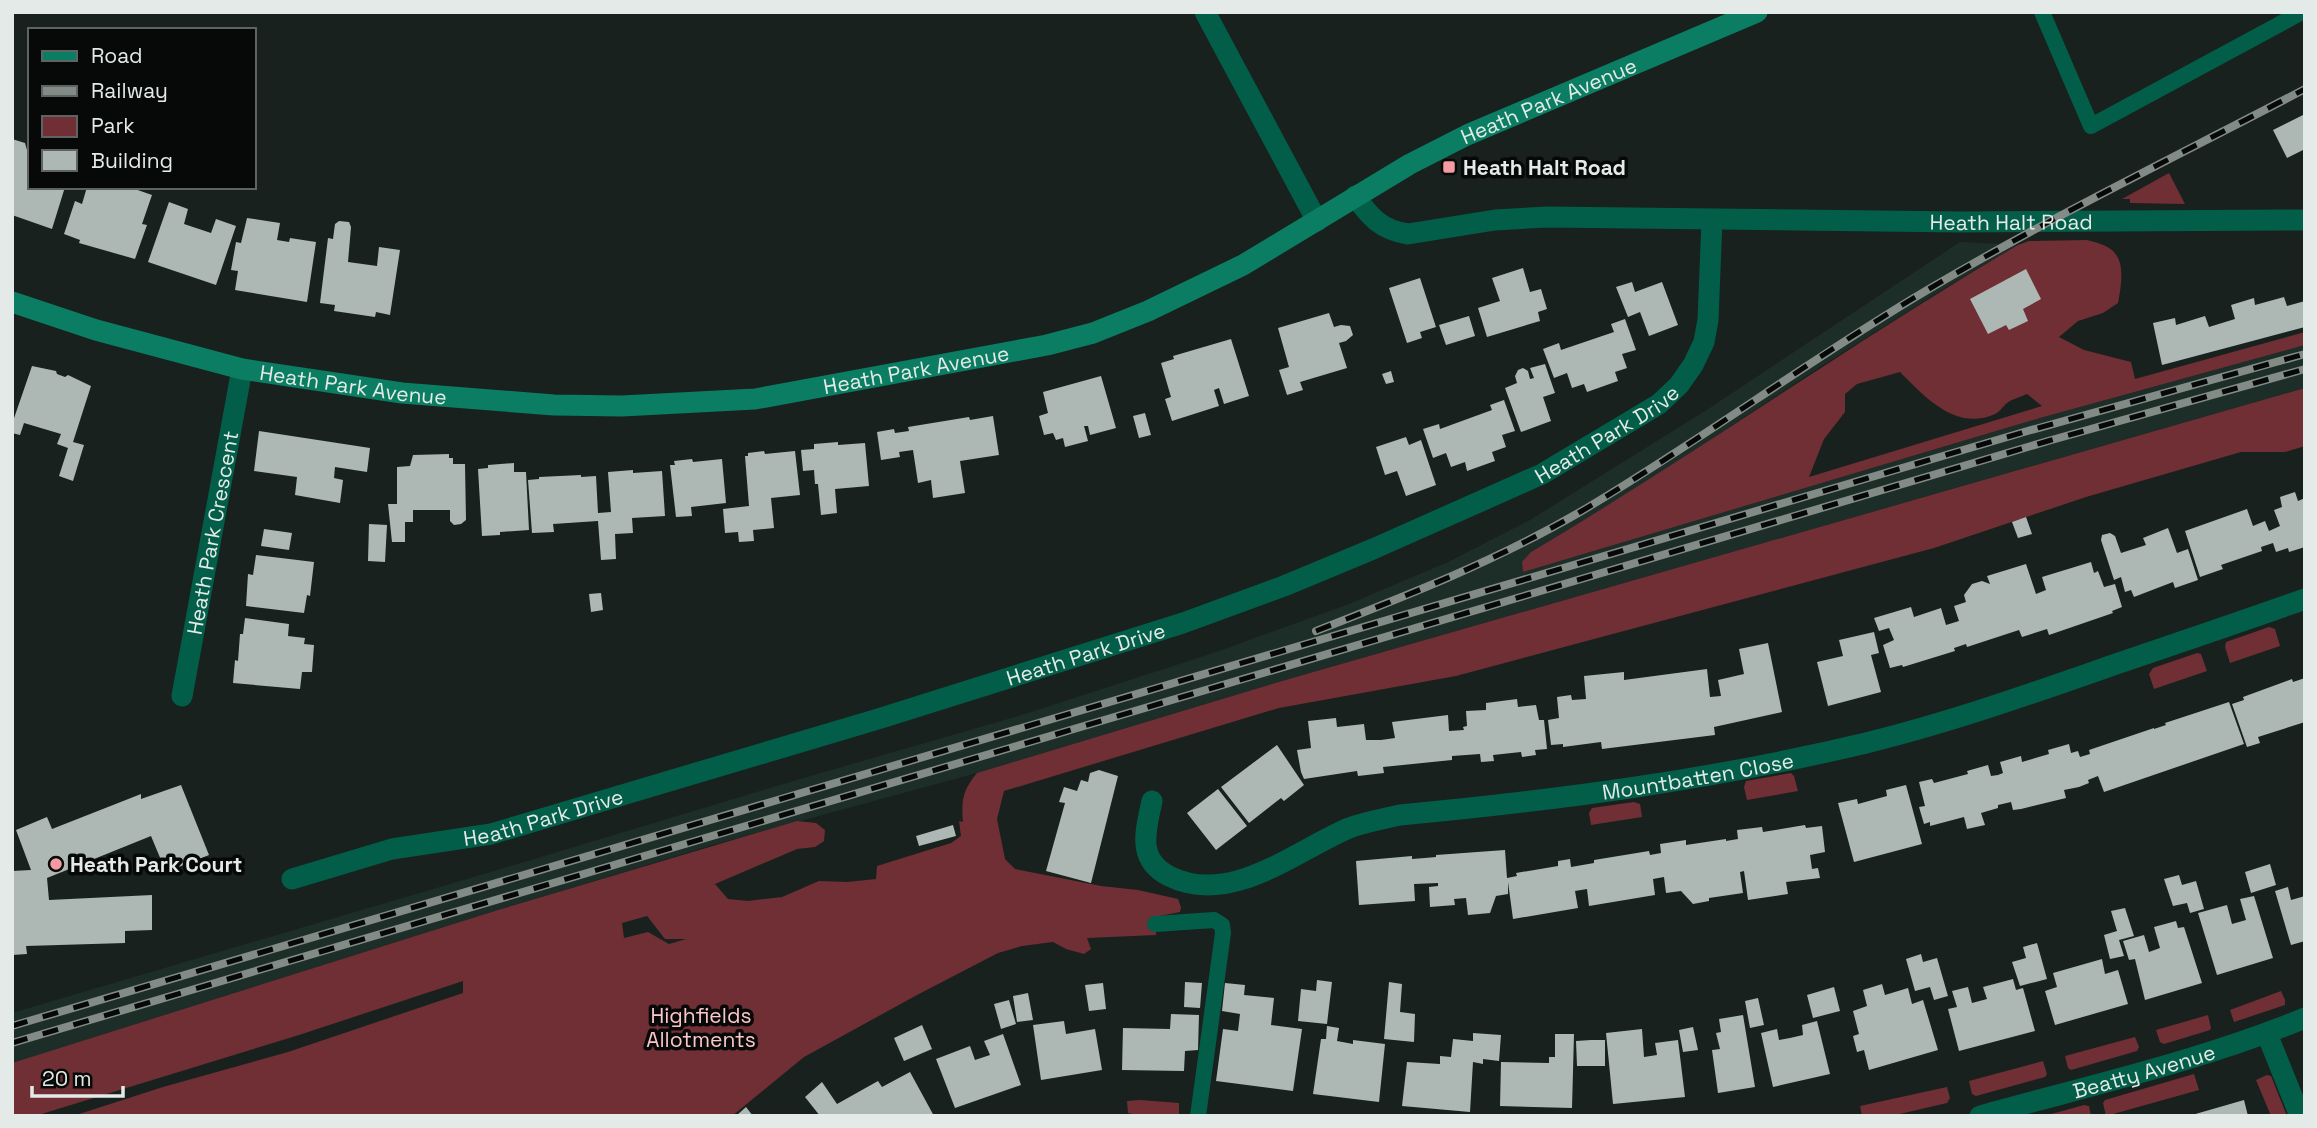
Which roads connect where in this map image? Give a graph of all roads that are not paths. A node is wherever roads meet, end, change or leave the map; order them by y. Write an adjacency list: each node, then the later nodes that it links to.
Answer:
1 (1205, 12): 8 (street)
2 (1757, 12): 5 (street, Heath Park Avenue)
3 (2042, 12): 4 (lane)
4 (2302, 12)
5 (1355, 196): 6 (street, Heath Halt Road); 8 (street, Heath Park Avenue)
6 (1712, 220): 7 (street, Heath Halt Road); 14 (street, Heath Park Drive)
7 (2305, 220)
8 (1317, 221): 10 (street, Heath Park Avenue)
9 (12, 302): 10 (street, Heath Park Avenue)
10 (242, 369): 12 (street, Heath Park Crescent)
11 (2305, 599): 13 (street, Mountbatten Close)
12 (182, 696)
13 (1152, 801)
14 (292, 879)
15 (1156, 924): 18 (lane)
16 (2305, 1018): 17 (street, Beatty Avenue)
17 (2267, 1034): 19 (street, Beatty Avenue); 20 (street)
18 (1198, 1116)
19 (1980, 1116)
20 (2300, 1116)

